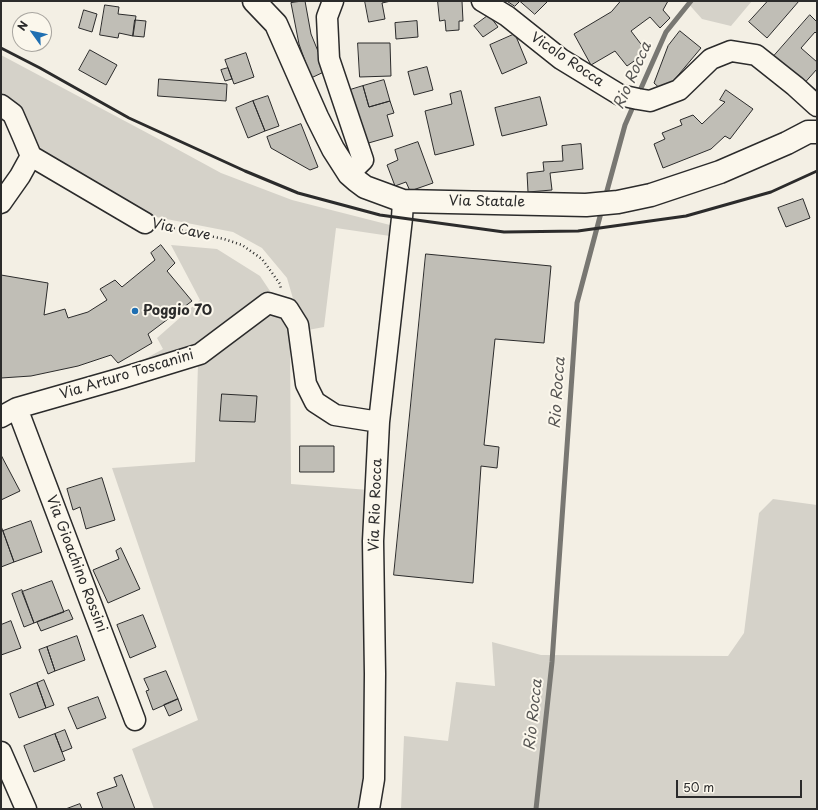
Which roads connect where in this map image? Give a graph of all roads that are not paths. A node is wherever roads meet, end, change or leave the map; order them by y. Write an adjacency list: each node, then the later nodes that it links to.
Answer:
1 (254, 1): 8 (street, Via Statale)
2 (482, 1): 5 (street, Vicolo Rocca)
3 (330, 9): 8 (street)
4 (1, 105): 7 (street)
5 (817, 106)
6 (817, 132): 9 (street, Via Statale)
7 (31, 156): 10 (street); 11 (street, Via Cave)
8 (349, 174): 9 (street, Via Statale)
9 (403, 201): 13 (street, Via Rio Rocca)
10 (1, 203)
11 (145, 223)
12 (9, 412): 13 (street, Via Arturo Toscanini); 14 (street, Via Gioachino Rossini)
13 (379, 422): 17 (street, Via Rio Rocca)
14 (135, 720)
15 (1, 752): 16 (street)
16 (26, 809)
17 (369, 809)

